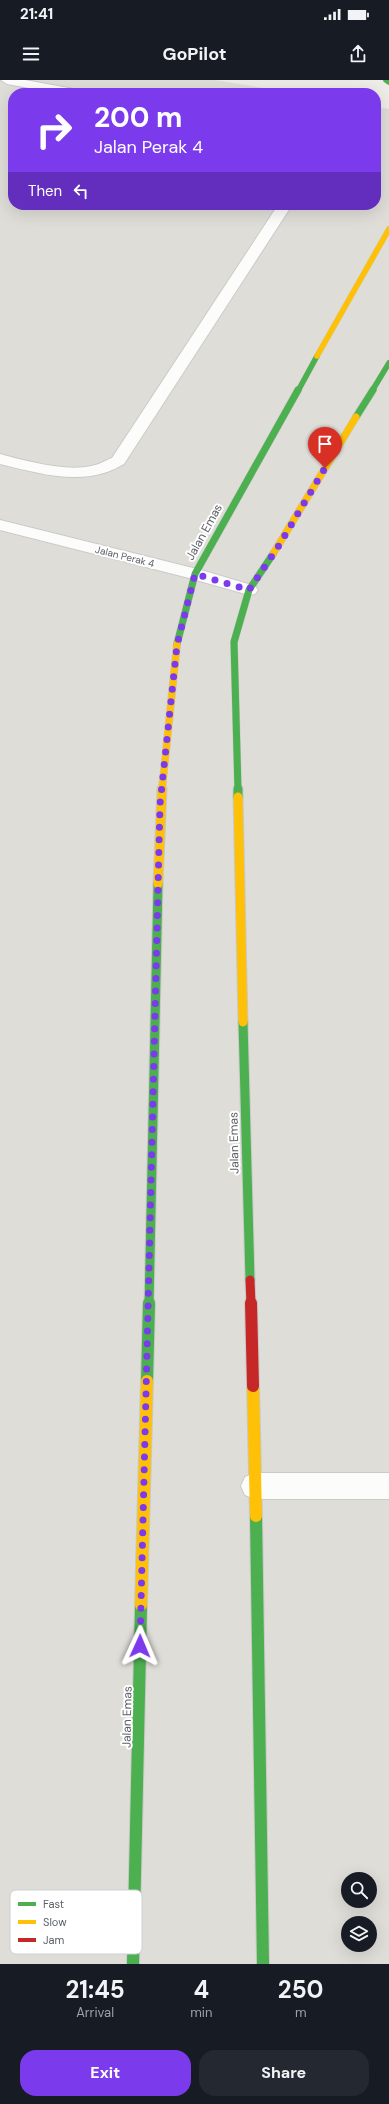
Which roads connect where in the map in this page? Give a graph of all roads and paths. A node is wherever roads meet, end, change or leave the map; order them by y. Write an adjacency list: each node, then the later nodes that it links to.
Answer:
1 (7, 80): 4 (street)
2 (386, 80): 3 (main road)
3 (389, 82)
4 (48, 88)
5 (281, 210): 8 (street)
6 (389, 229): 10 (main road, Jalan Emas)
7 (389, 363): 11 (main road, Jalan Emas)
8 (0, 459)
9 (0, 525): 10 (street, Jalan Perak 4)
10 (195, 574): 11 (street, Jalan Perak 4); 14 (main road, Jalan Emas)
11 (249, 590): 12 (main road, Jalan Emas)
12 (255, 1486): 13 (street); 17 (main road, Jalan Emas)
13 (389, 1486)
14 (135, 1890)
15 (133, 1954): 16 (main road, Jalan Emas)
16 (133, 1964)
17 (262, 1964)

